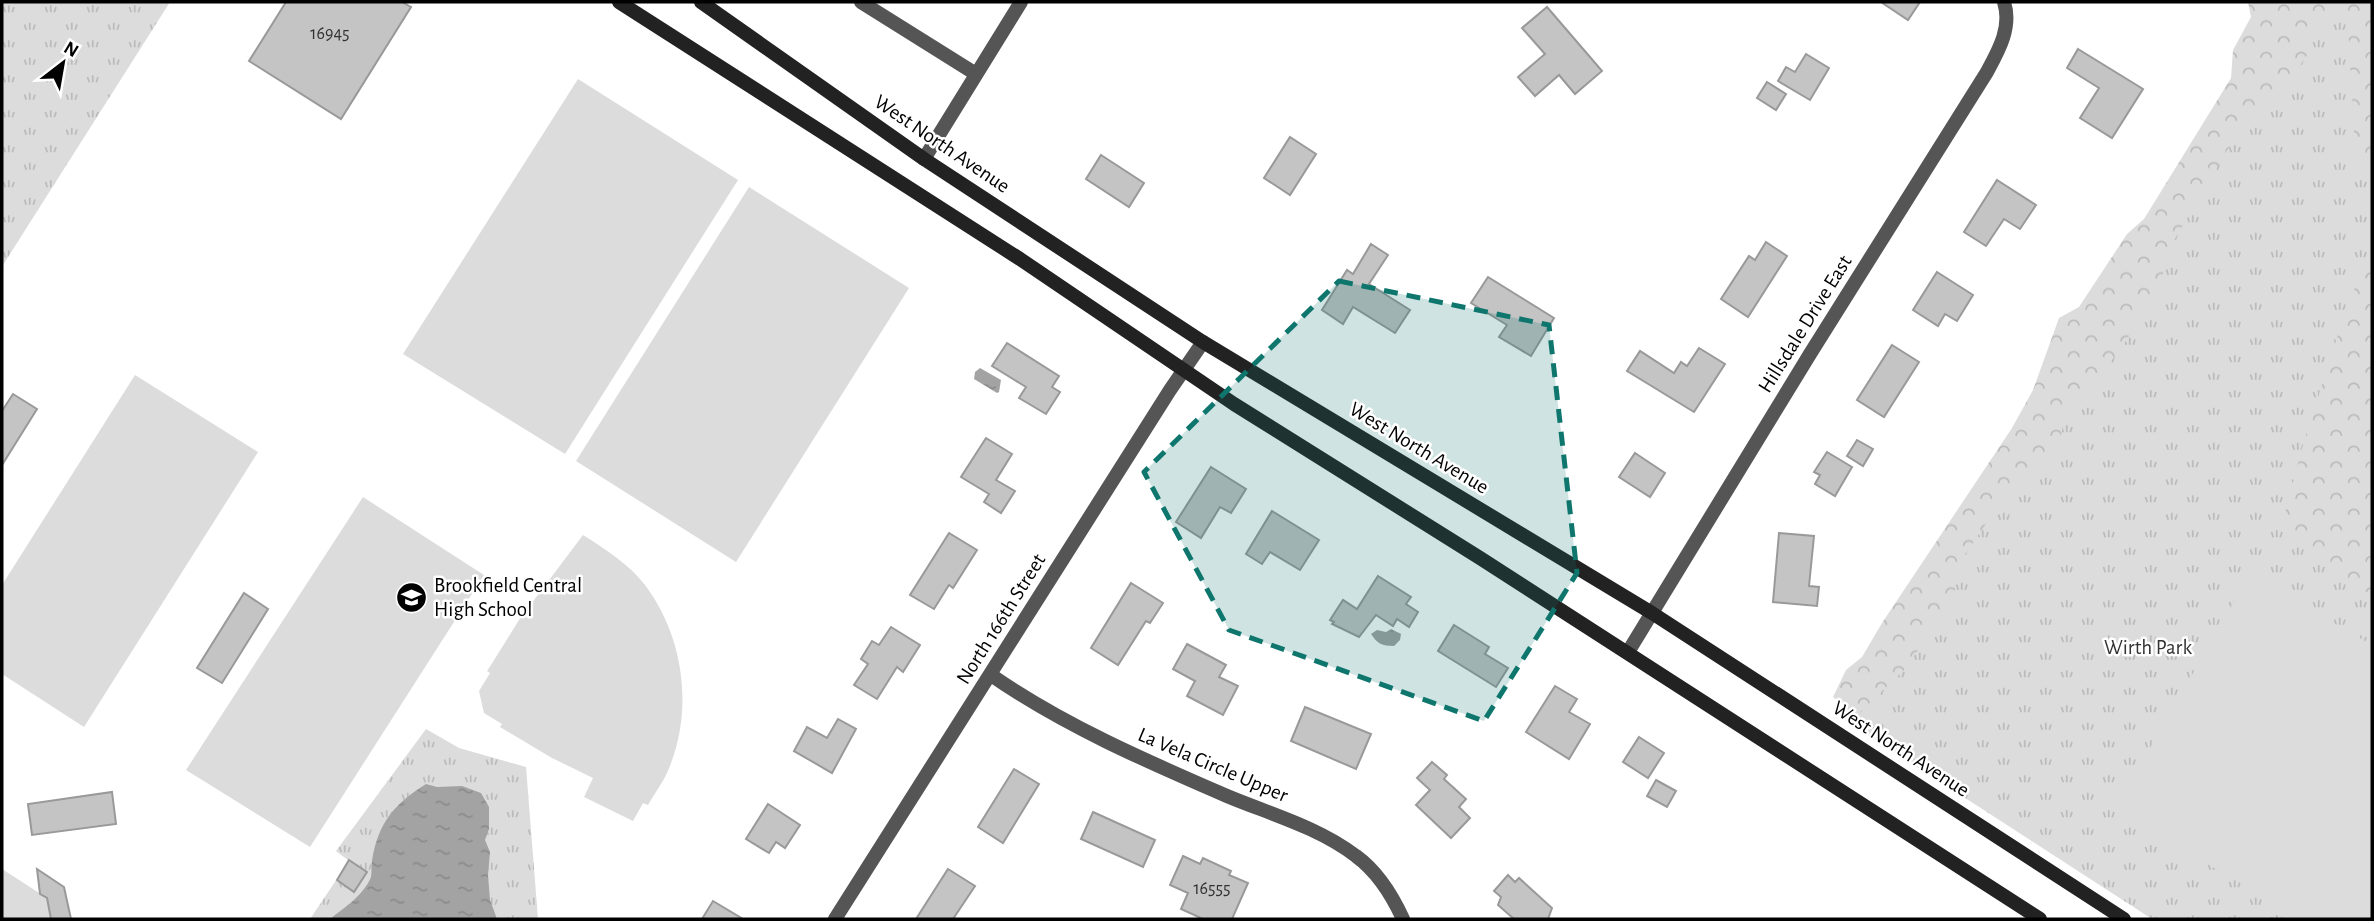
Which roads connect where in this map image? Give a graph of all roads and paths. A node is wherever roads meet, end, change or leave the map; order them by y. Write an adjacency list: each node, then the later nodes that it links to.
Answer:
1 (619, 2): 9 (main road)
2 (701, 2): 7 (main road, West North Avenue)
3 (861, 2): 6 (street)
4 (1021, 2): 6 (street)
5 (2006, 8): 10 (street, Hillsdale Drive East)
6 (976, 74): 7 (street)
7 (924, 159): 8 (main road, West North Avenue)
8 (1203, 342): 9 (street, North 166th Street); 10 (main road, West North Avenue)
9 (1184, 371): 11 (main road); 12 (street, North 166th Street)
10 (1652, 612): 11 (street, Hillsdale Drive East); 16 (main road, West North Avenue)
11 (1628, 652): 15 (main road)
12 (990, 675): 13 (street, La Vela Circle Upper); 14 (street, North 166th Street)
13 (1402, 916)
14 (835, 919)
15 (2040, 919)
16 (2124, 919)

